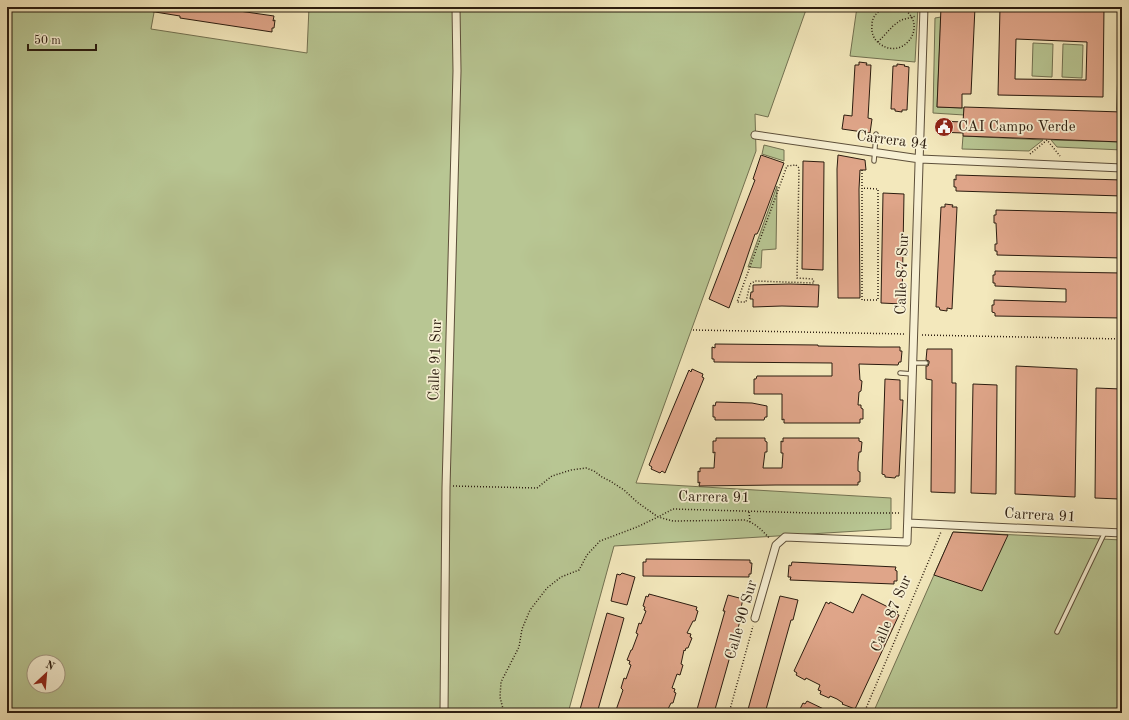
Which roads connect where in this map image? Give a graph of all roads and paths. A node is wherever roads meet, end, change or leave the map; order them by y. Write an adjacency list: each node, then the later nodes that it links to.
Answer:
1 (456, 7): 24 (street, Calle 91 Sur)
2 (886, 7): 7 (path)
3 (900, 7): 6 (path)
4 (1122, 8): 8 (lane)
5 (924, 11): 6 (path); 14 (street, Calle 87 Sur)
6 (912, 17): 7 (path); 7 (path)
7 (878, 42)
8 (1119, 109)
9 (876, 134): 11 (lane)
10 (755, 135): 11 (street, Carrera 94)
11 (875, 152): 14 (street, Carrera 94); 15 (lane)
12 (1030, 154): 13 (path)
13 (1060, 156)
14 (920, 159): 17 (street, Carrera 94); 20 (street, Calle 87 Sur)
15 (874, 161)
16 (796, 165): 16 (path)
17 (1122, 168)
18 (862, 170): 19 (path)
19 (862, 188): 19 (path)
20 (913, 363): 21 (lane); 23 (street, Calle 87 Sur)
21 (926, 363)
22 (900, 373): 23 (lane)
23 (912, 374): 26 (street, Calle 87 Sur)
24 (446, 488): 27 (path); 36 (street, Calle 91 Sur)
25 (749, 512): 26 (path, Carrera 91); 27 (path, Carrera 91); 28 (path)
26 (908, 513): 29 (street, Calle 87 Sur)
27 (658, 517): 28 (path); 37 (path, Carrera 91)
28 (750, 522): 33 (path)
29 (908, 523): 30 (street, Carrera 91); 33 (street, Calle 87 Sur)
30 (944, 524): 31 (street, Carrera 91); 39 (path, Calle 87 Sur)
31 (1105, 532): 32 (street, Carrera 91); 35 (lane)
32 (1122, 533)
33 (776, 545): 34 (street, Calle 90 Sur)
34 (755, 618): 38 (path, Calle 90 Sur)
35 (1057, 632)
36 (444, 713)
37 (504, 713)
38 (729, 713)
39 (864, 713)

